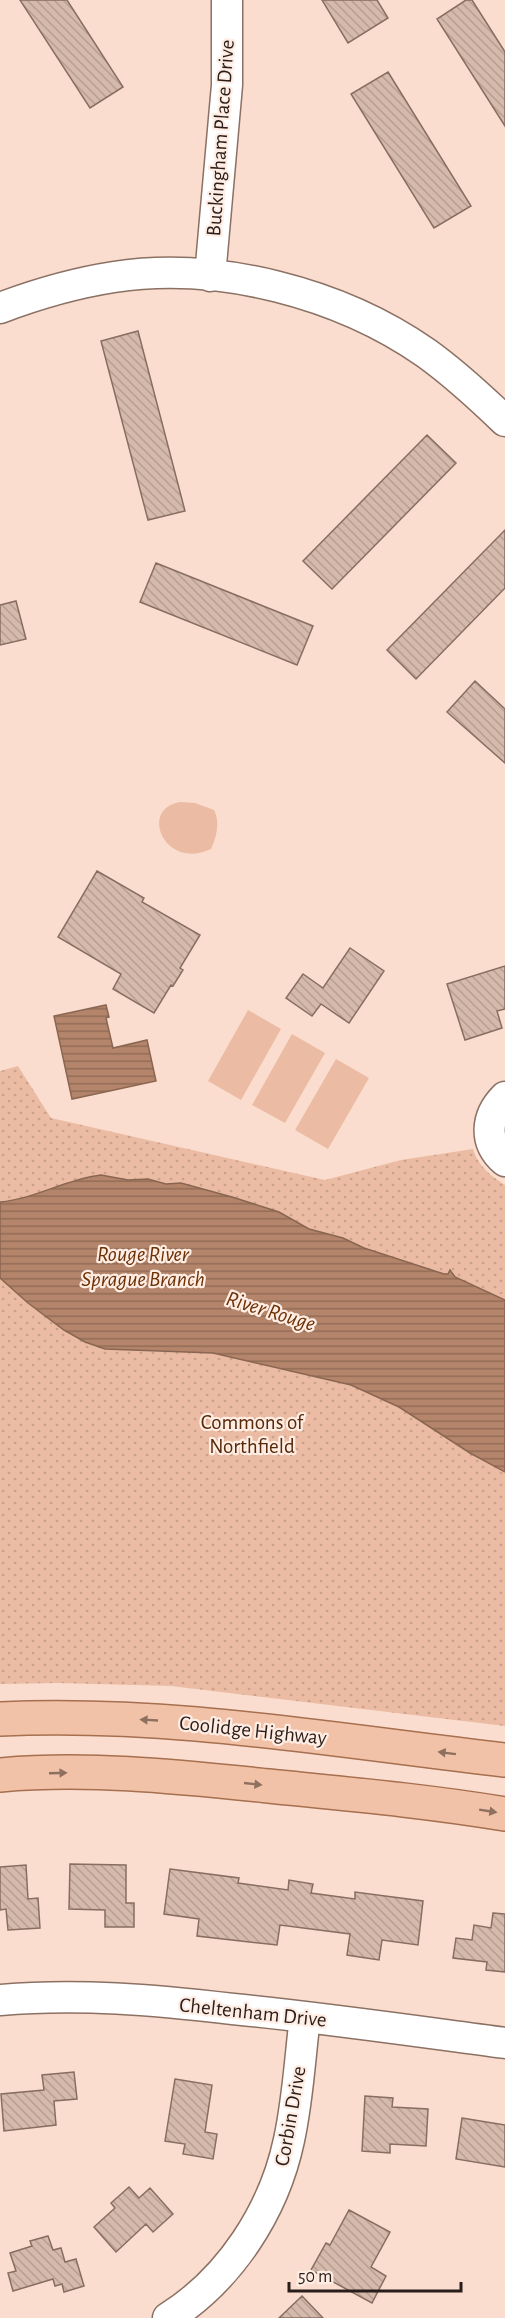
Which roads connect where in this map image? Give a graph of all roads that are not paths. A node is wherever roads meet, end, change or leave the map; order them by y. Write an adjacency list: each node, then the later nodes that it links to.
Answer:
1 (227, 0): 2 (street, Buckingham Place Drive)
2 (210, 276): 3 (street); 4 (street)
3 (0, 308)
4 (505, 421)
5 (505, 1097): 6 (street)
6 (505, 1161)
7 (0, 1719): 8 (main road, Coolidge Highway, one-way to 7)
8 (505, 1760)
9 (0, 1775): 10 (main road, one-way to 10)
10 (505, 1814)
11 (0, 2000): 12 (street, Cheltenham Drive)
12 (305, 2017): 13 (street, Cheltenham Drive); 14 (street, Corbin Drive)
13 (505, 2043)
14 (168, 2318)

